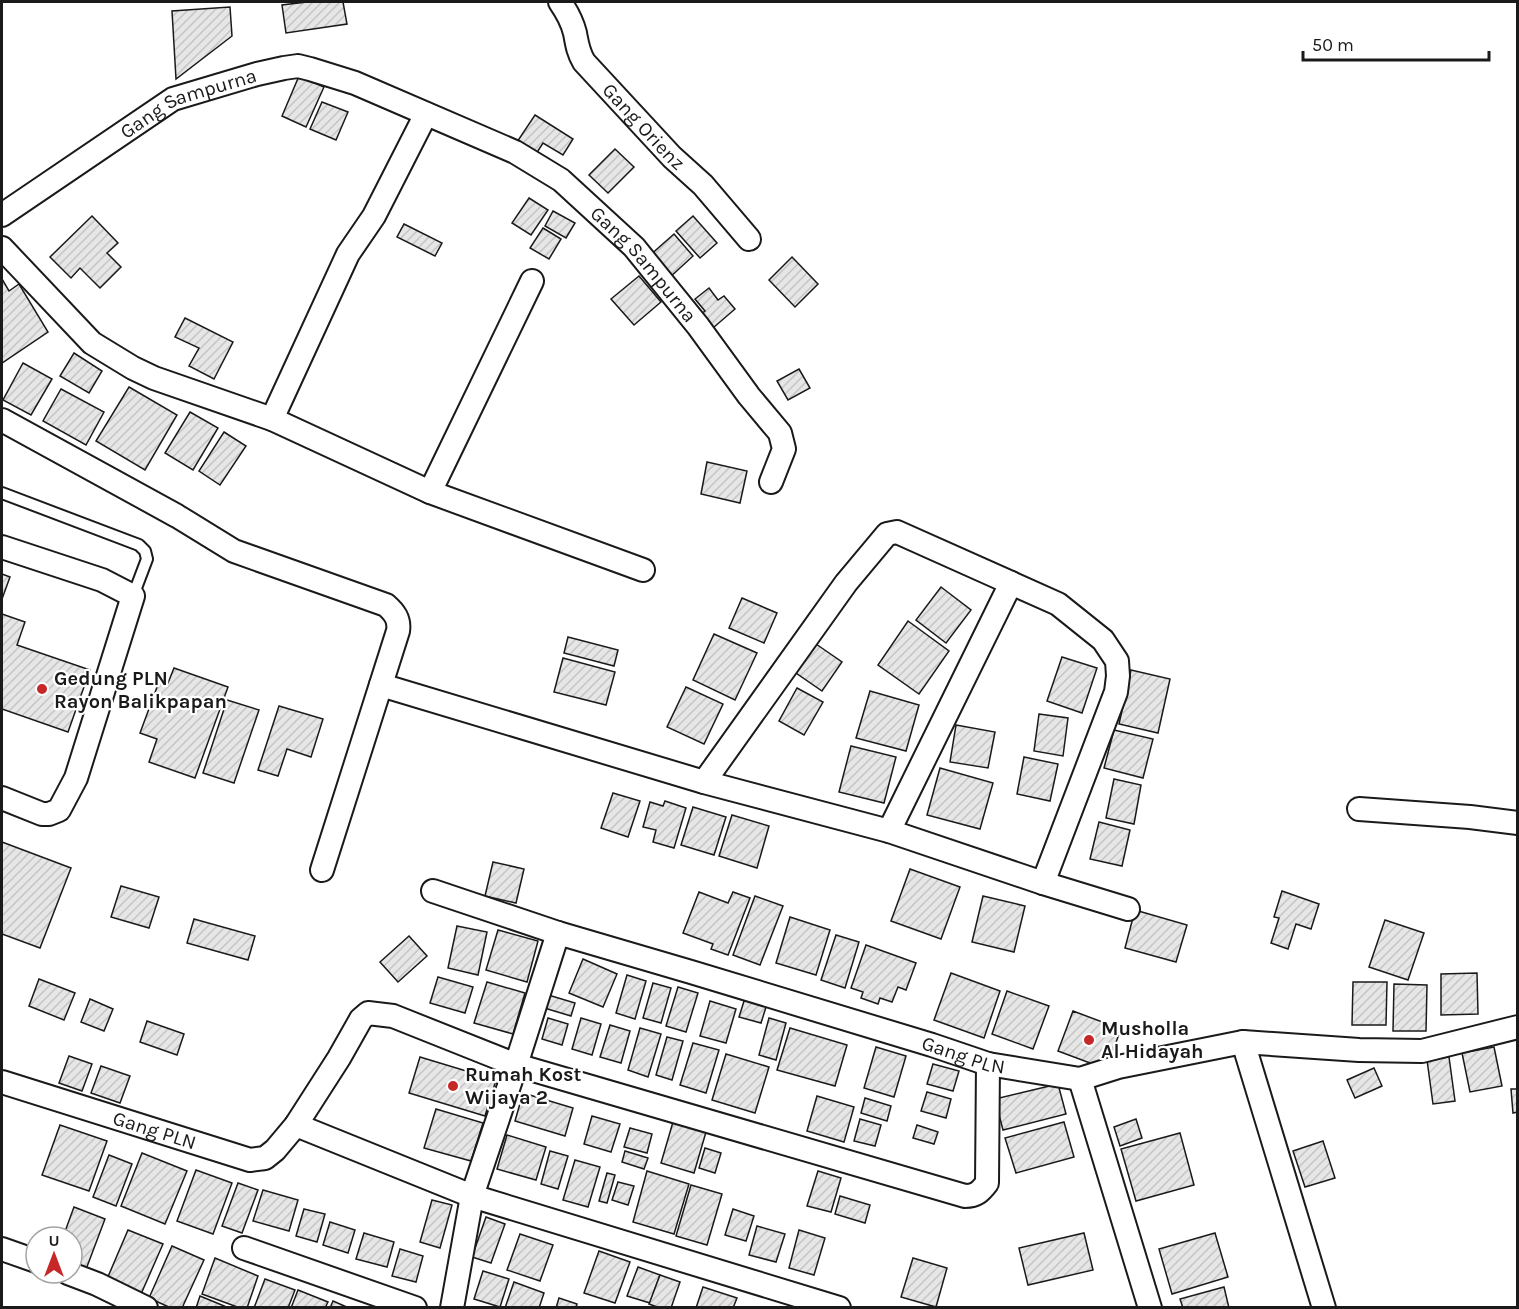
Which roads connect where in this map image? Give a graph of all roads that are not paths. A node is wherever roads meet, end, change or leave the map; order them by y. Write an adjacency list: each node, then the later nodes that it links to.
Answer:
1 (560, 2): 4 (street, Gang Orienz)
2 (426, 114): 3 (street, Gang Sampurna); 7 (street); 9 (street, Gang Sampurna)
3 (2, 215)
4 (749, 238)
5 (2, 248): 7 (street)
6 (532, 281): 10 (street)
7 (272, 419): 10 (street)
8 (2, 420): 16 (street)
9 (771, 483)
10 (430, 492): 13 (street)
11 (2, 493): 15 (lane)
12 (2, 547): 15 (street)
13 (643, 570)
14 (1011, 583): 17 (street); 21 (street); 23 (street)
15 (133, 596): 18 (street)
16 (381, 685): 17 (street); 22 (street)
17 (704, 782): 21 (street)
18 (2, 798)
19 (1359, 809): 20 (street)
20 (1518, 823)
21 (889, 831): 23 (street)
22 (322, 870)
23 (1043, 883): 25 (street)
24 (433, 891): 26 (street, Gang PLN)
25 (1128, 909)
26 (558, 933): 29 (street, Gang PLN); 30 (street)
27 (1518, 1027): 28 (street, Gang PLN)
28 (1243, 1042): 31 (street, Gang PLN); 44 (street)
29 (988, 1064): 30 (street, Gang PLN); 31 (street, Gang PLN)
30 (516, 1065): 33 (street, Gang PLN); 34 (street)
31 (1080, 1079): 43 (street)
32 (2, 1082): 33 (street, Gang PLN)
33 (296, 1125): 34 (street)
34 (472, 1196): 41 (street); 42 (street)
35 (244, 1248): 40 (street)
36 (2, 1249): 37 (street)
37 (24, 1257)
38 (84, 1279): 39 (street)
39 (146, 1308)
40 (415, 1308)
41 (452, 1308)
42 (839, 1308)
43 (1150, 1308)
44 (1324, 1308)

